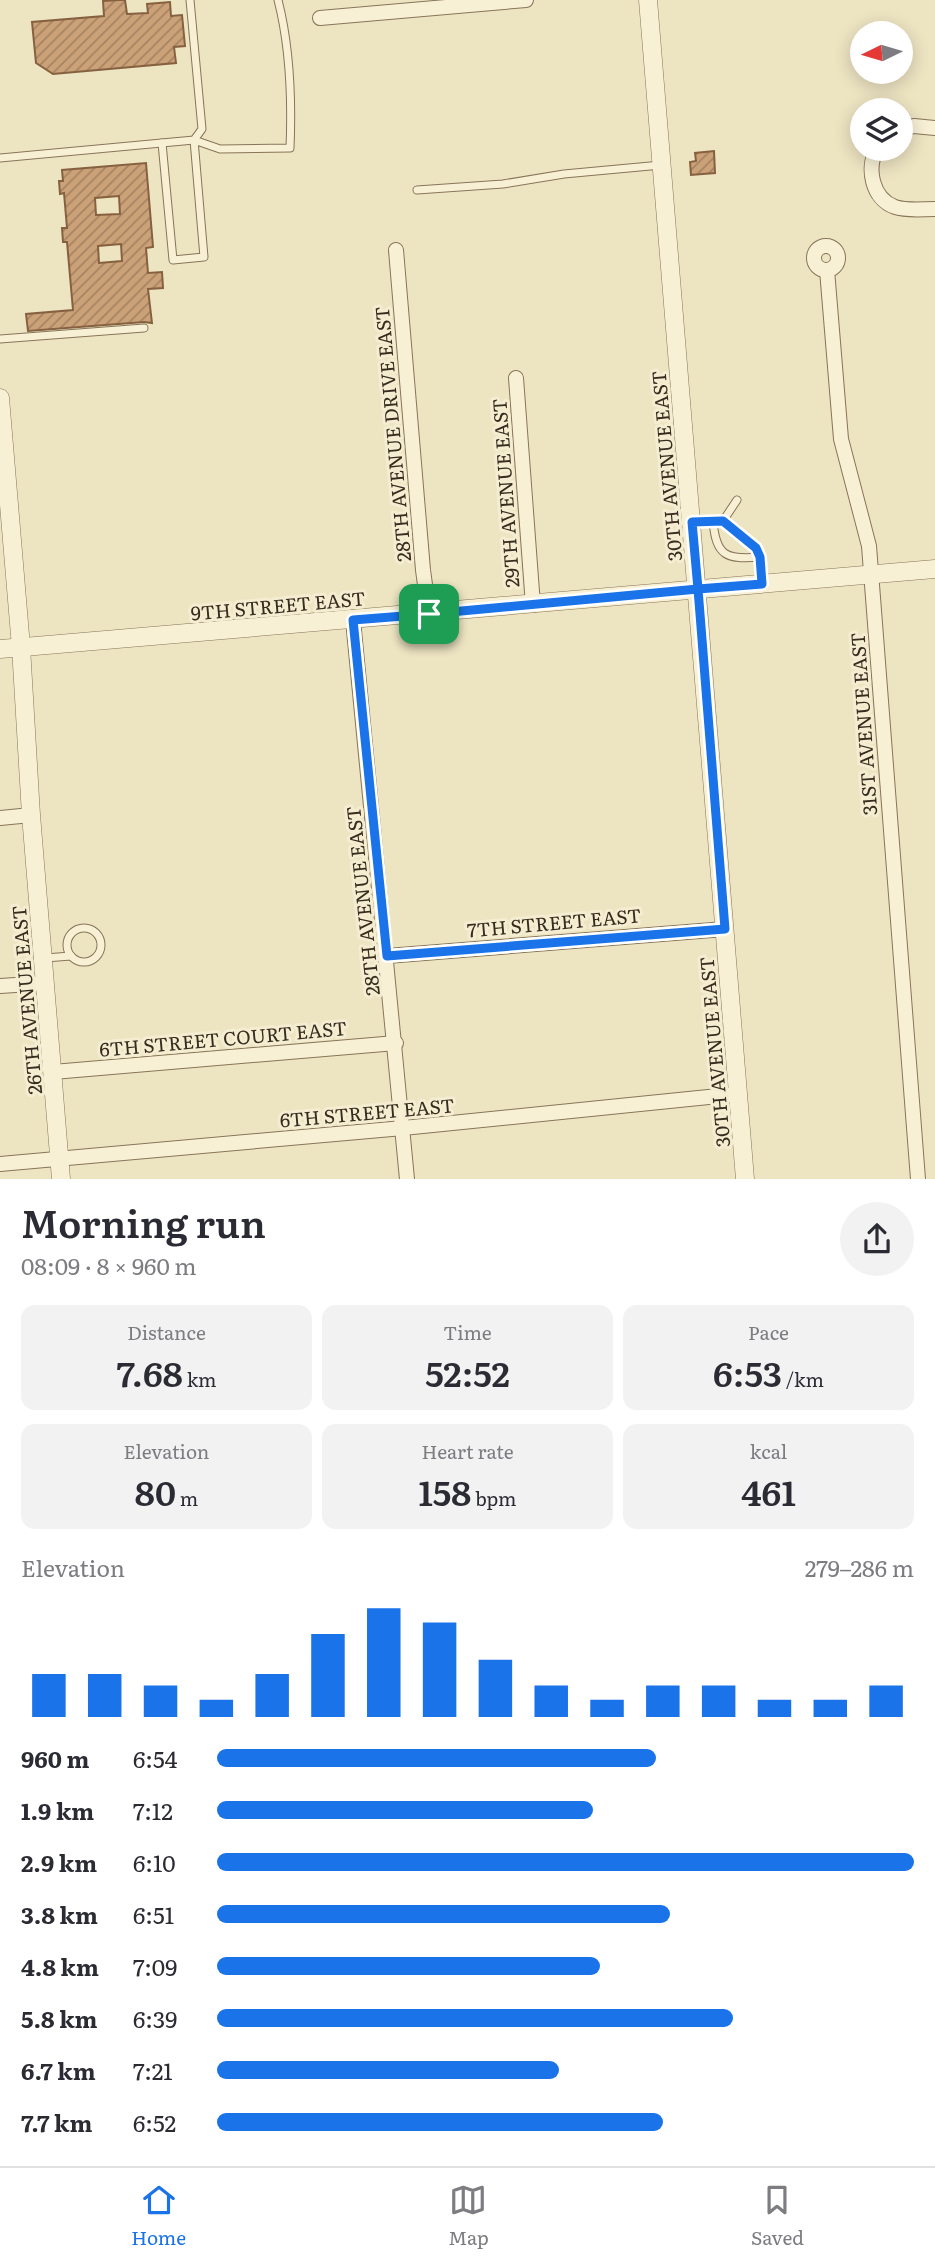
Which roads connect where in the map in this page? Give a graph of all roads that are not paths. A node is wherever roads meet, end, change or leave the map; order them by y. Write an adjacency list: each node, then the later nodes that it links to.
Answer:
1 (190, 0): 8 (lane)
2 (278, 0): 8 (lane)
3 (526, 0): 5 (street)
4 (648, 0): 12 (street, 30TH AVENUE EAST)
5 (320, 18)
6 (913, 125): 7 (street)
7 (935, 128)
8 (194, 140): 9 (lane); 9 (lane)
9 (163, 143): 10 (lane)
10 (0, 158)
11 (872, 161): 14 (street)
12 (662, 165): 13 (lane); 26 (street, 30TH AVENUE EAST)
13 (417, 190)
14 (935, 209)
15 (396, 250): 33 (street, 28TH AVENUE DRIVE EAST)
16 (827, 271): 29 (street, 31ST AVENUE EAST)
17 (144, 328): 18 (lane)
18 (0, 339)
19 (516, 378): 32 (street, 29TH AVENUE EAST)
20 (0, 401): 21 (street, 26TH AVENUE EAST)
21 (3, 461): 22 (street, 26TH AVENUE EAST)
22 (4, 499): 35 (street, 26TH AVENUE EAST)
23 (737, 500): 25 (lane)
24 (713, 521): 25 (lane); 26 (lane); 27 (lane)
25 (723, 521): 27 (lane)
26 (692, 522): 31 (street, 30TH AVENUE EAST)
27 (760, 557): 30 (lane)
28 (935, 569): 29 (street, 9TH STREET EAST)
29 (871, 575): 30 (street, 9TH STREET EAST); 54 (street, 31ST AVENUE EAST)
30 (762, 584): 31 (street, 9TH STREET EAST)
31 (698, 589): 32 (street, 9TH STREET EAST); 39 (street, 30TH AVENUE EAST)
32 (533, 605): 33 (street, 9TH STREET EAST)
33 (429, 614): 34 (street, 9TH STREET EAST)
34 (353, 620): 35 (street, 9TH STREET EAST); 41 (street, 28TH AVENUE EAST)
35 (21, 648): 36 (street, 9TH STREET EAST); 37 (street, 26TH AVENUE EAST)
36 (0, 649)
37 (31, 815): 38 (street); 42 (street, 26TH AVENUE EAST)
38 (0, 818)
39 (725, 929): 41 (street, 7TH STREET EAST); 47 (street, 30TH AVENUE EAST)
40 (71, 956): 40 (lane); 42 (lane)
41 (387, 956): 45 (street, 28TH AVENUE EAST)
42 (44, 958): 43 (street, 26TH AVENUE EAST)
43 (46, 983): 44 (street); 46 (street, 26TH AVENUE EAST)
44 (0, 986)
45 (396, 1043): 46 (street, 6TH STREET COURT EAST); 48 (street, 28TH AVENUE EAST)
46 (54, 1072): 49 (street, 26TH AVENUE EAST)
47 (738, 1094): 48 (street, 6TH STREET EAST); 53 (street, 30TH AVENUE EAST)
48 (403, 1128): 49 (street, 6TH STREET EAST); 52 (street, 28TH AVENUE EAST)
49 (60, 1160): 50 (street, 6TH STREET EAST); 51 (street, 26TH AVENUE EAST)
50 (0, 1164)
51 (61, 1179)
52 (408, 1179)
53 (745, 1179)
54 (918, 1179)

